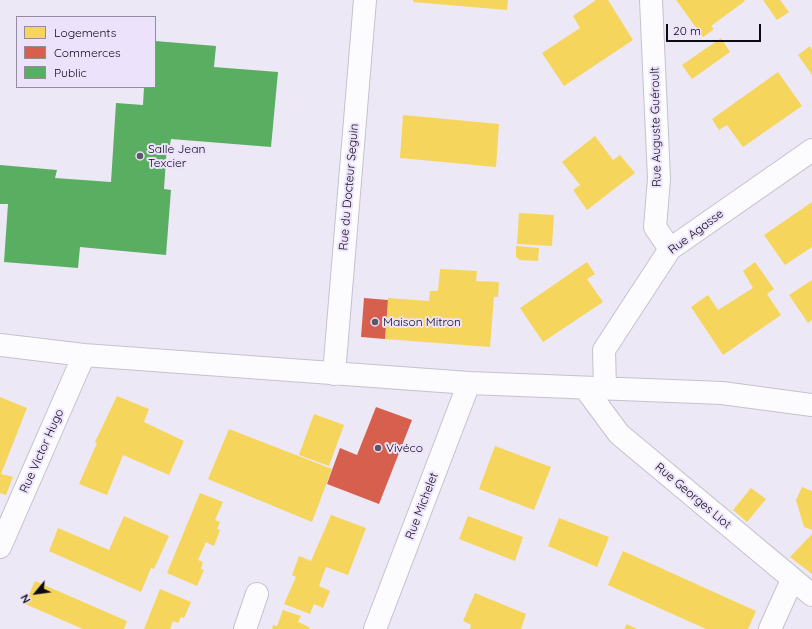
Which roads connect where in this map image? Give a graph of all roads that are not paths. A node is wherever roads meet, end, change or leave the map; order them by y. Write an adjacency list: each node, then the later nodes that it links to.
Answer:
1 (365, 0): 7 (street, Rue du Docteur Seguin)
2 (651, 0): 4 (street, Rue Auguste Guéroult)
3 (812, 150): 4 (street, Rue Agasse)
4 (670, 249): 9 (street, Rue Agasse)
5 (0, 345): 6 (street)
6 (84, 356): 7 (street); 11 (street, Rue Victor Hugo)
7 (334, 374): 8 (street)
8 (469, 383): 9 (street); 16 (street, Rue Michelet)
9 (595, 388): 10 (street); 12 (street, Rue Georges Liot)
10 (812, 405)
11 (0, 547)
12 (792, 580): 14 (street, Rue Georges Liot); 17 (street)
13 (257, 594): 15 (street)
14 (812, 596)
15 (245, 629)
16 (375, 629)
17 (770, 629)

